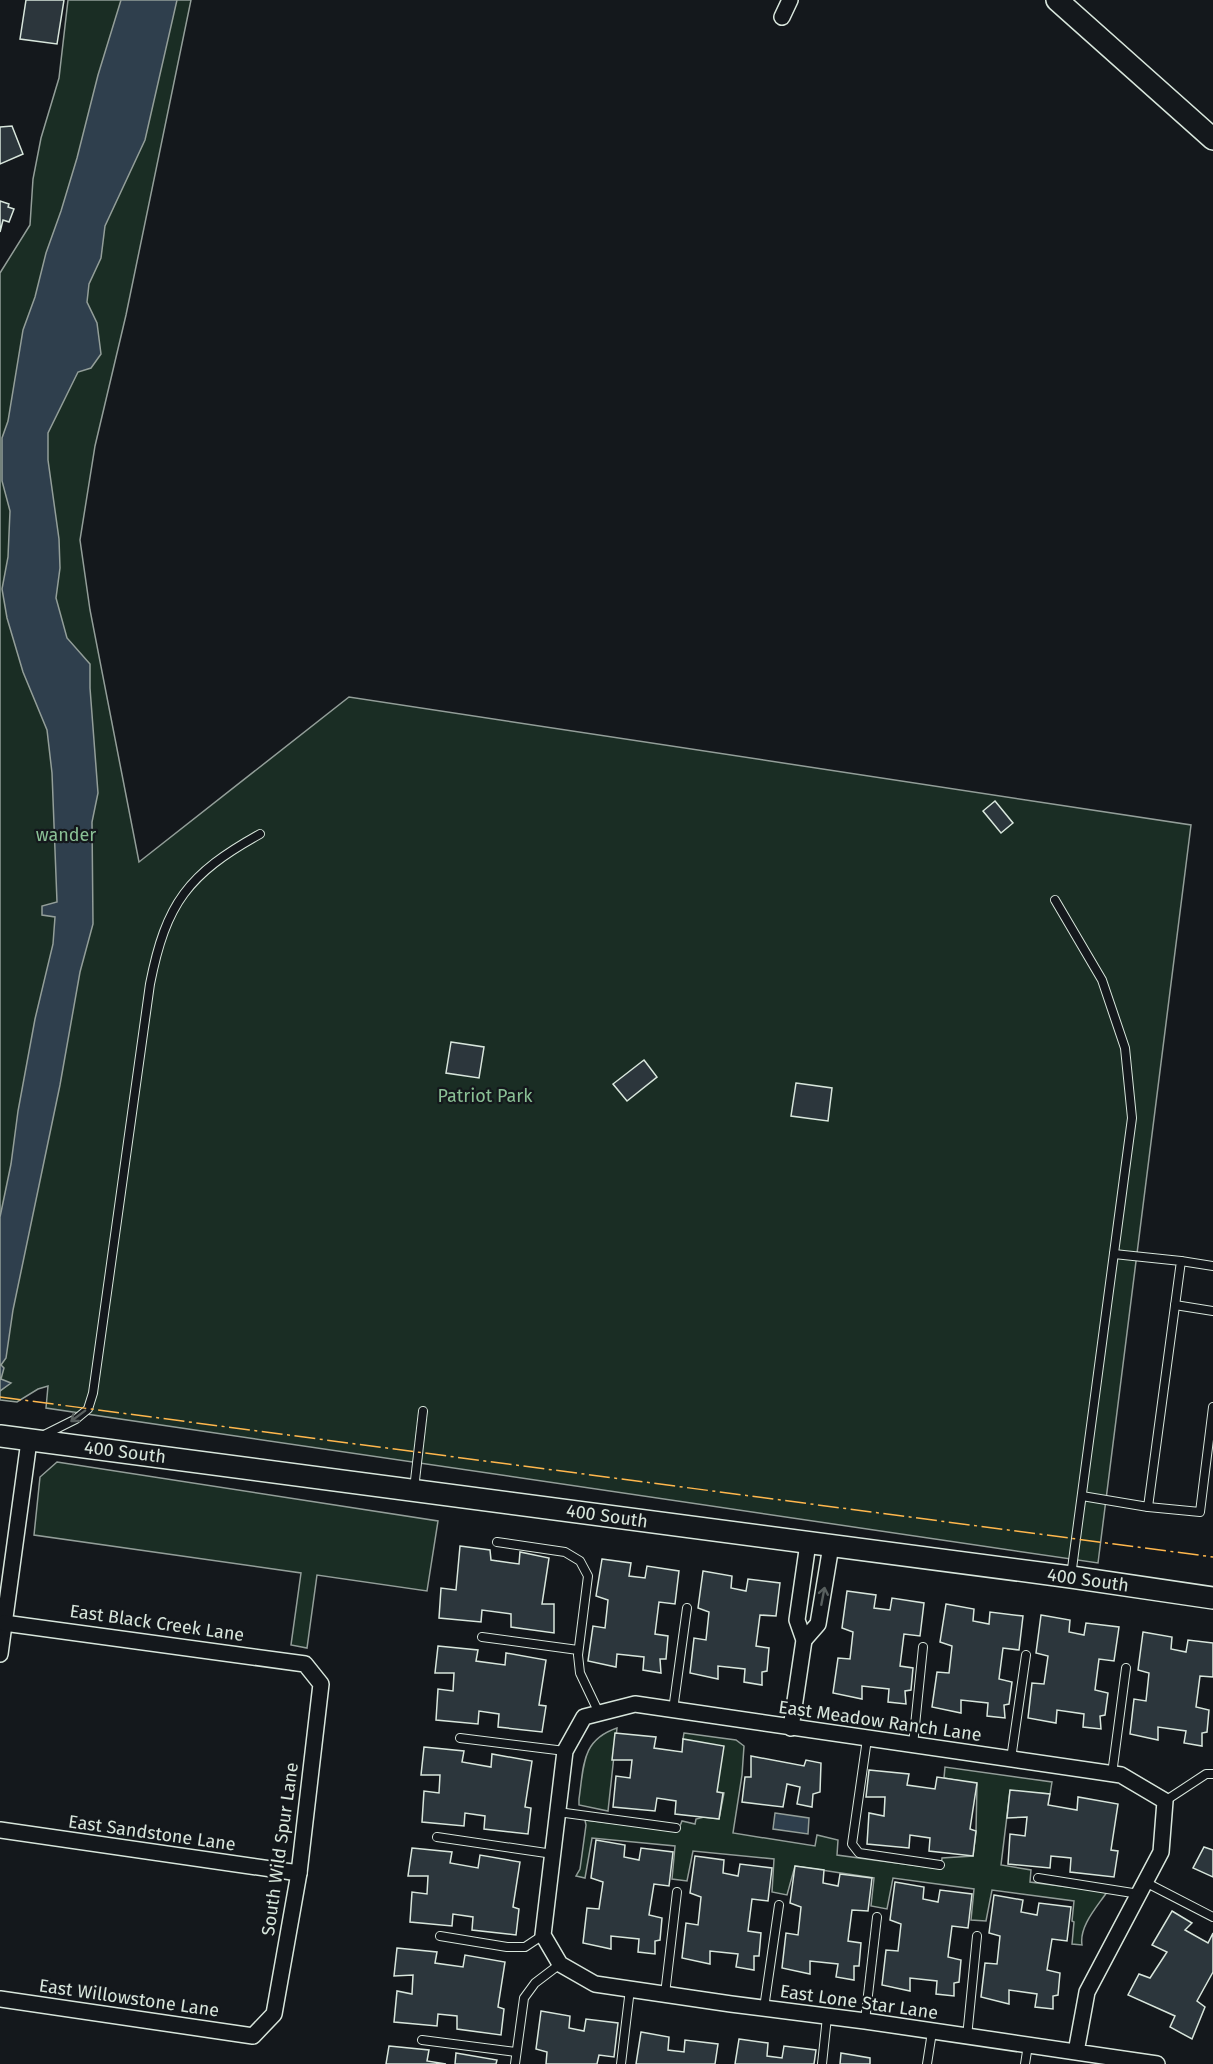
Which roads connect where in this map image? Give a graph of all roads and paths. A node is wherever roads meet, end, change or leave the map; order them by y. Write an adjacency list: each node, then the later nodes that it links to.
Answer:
1 (790, 0): 3 (street)
2 (1057, 0): 4 (street)
3 (782, 17)
4 (1213, 139)
5 (260, 834): 16 (lane, one-way to 16)
6 (1055, 900): 7 (lane)
7 (1114, 1254): 8 (lane); 18 (lane)
8 (1181, 1261): 9 (lane); 10 (lane)
9 (1213, 1266)
10 (1175, 1305): 11 (lane); 19 (lane)
11 (1213, 1311)
12 (1213, 1407): 14 (lane)
13 (423, 1411): 17 (lane)
14 (1211, 1433): 19 (lane)
15 (0, 1437): 16 (street, 400 South)
16 (30, 1441): 17 (street, 400 South); 20 (street)
17 (414, 1490): 22 (street, 400 South)
18 (1082, 1496): 19 (lane); 24 (lane)
19 (1148, 1507)
20 (8, 1542): 27 (street)
21 (497, 1542): 31 (lane)
22 (808, 1543): 23 (street, 400 South); 29 (street)
23 (831, 1546): 24 (street, 400 South); 29 (street, one-way to 23)
24 (1071, 1577): 25 (street, 400 South)
25 (1213, 1598)
26 (687, 1608): 36 (lane)
27 (4, 1623): 32 (street); 34 (street, East Black Creek Lane)
28 (482, 1637): 31 (lane)
29 (804, 1640): 38 (street)
30 (923, 1647): 41 (lane)
31 (578, 1650): 37 (lane)
32 (0, 1654)
33 (1026, 1655): 43 (lane)
34 (305, 1664): 53 (street, South Wild Spur Lane)
35 (1126, 1668): 44 (lane)
36 (673, 1710): 37 (street, East Meadow Ranch Lane); 38 (street, East Meadow Ranch Lane)
37 (592, 1715): 42 (street)
38 (791, 1728): 40 (street, East Meadow Ranch Lane)
39 (460, 1738): 42 (lane)
40 (867, 1738): 41 (street, East Meadow Ranch Lane); 52 (lane)
41 (913, 1745): 43 (street, East Meadow Ranch Lane)
42 (565, 1751): 47 (street)
43 (1011, 1759): 44 (street, East Meadow Ranch Lane)
44 (1112, 1774): 46 (street, East Meadow Ranch Lane)
45 (1213, 1774): 46 (lane)
46 (1165, 1801): 55 (street)
47 (558, 1812): 48 (lane); 51 (street)
48 (676, 1828)
49 (0, 1830): 53 (street, East Sandstone Lane)
50 (437, 1837): 51 (lane)
51 (553, 1854): 60 (street)
52 (940, 1865)
53 (299, 1873): 71 (street, South Wild Spur Lane)
54 (1038, 1878): 55 (lane)
55 (1142, 1888): 59 (lane); 76 (street)
56 (677, 1892): 65 (lane)
57 (779, 1905): 67 (lane)
58 (877, 1917): 69 (lane)
59 (1213, 1917)
60 (543, 1935): 61 (lane); 63 (street)
61 (440, 1936)
62 (977, 1936): 72 (lane)
63 (560, 1964): 64 (street, East Lone Star Lane); 75 (lane)
64 (630, 1989): 65 (street, East Lone Star Lane); 79 (lane)
65 (665, 1994): 67 (street, East Lone Star Lane)
66 (0, 1999): 71 (street, East Willowstone Lane)
67 (764, 2008): 68 (street, East Lone Star Lane)
68 (828, 2017): 69 (street, East Lone Star Lane); 80 (lane)
69 (865, 2020): 70 (street, East Lone Star Lane)
70 (932, 2032): 72 (street, East Lone Star Lane); 81 (lane)
71 (253, 2036)
72 (967, 2037): 74 (street, East Lone Star Lane)
73 (422, 2040): 75 (lane)
74 (1028, 2045): 76 (street, East Lone Star Lane); 82 (lane)
75 (516, 2052): 78 (lane)
76 (1076, 2052): 77 (street, East Lone Star Lane)
77 (1127, 2062): 83 (street, East Lone Star Lane)
78 (515, 2064)
79 (621, 2064)
80 (822, 2064)
81 (927, 2064)
82 (1026, 2064)
83 (1157, 2064)

